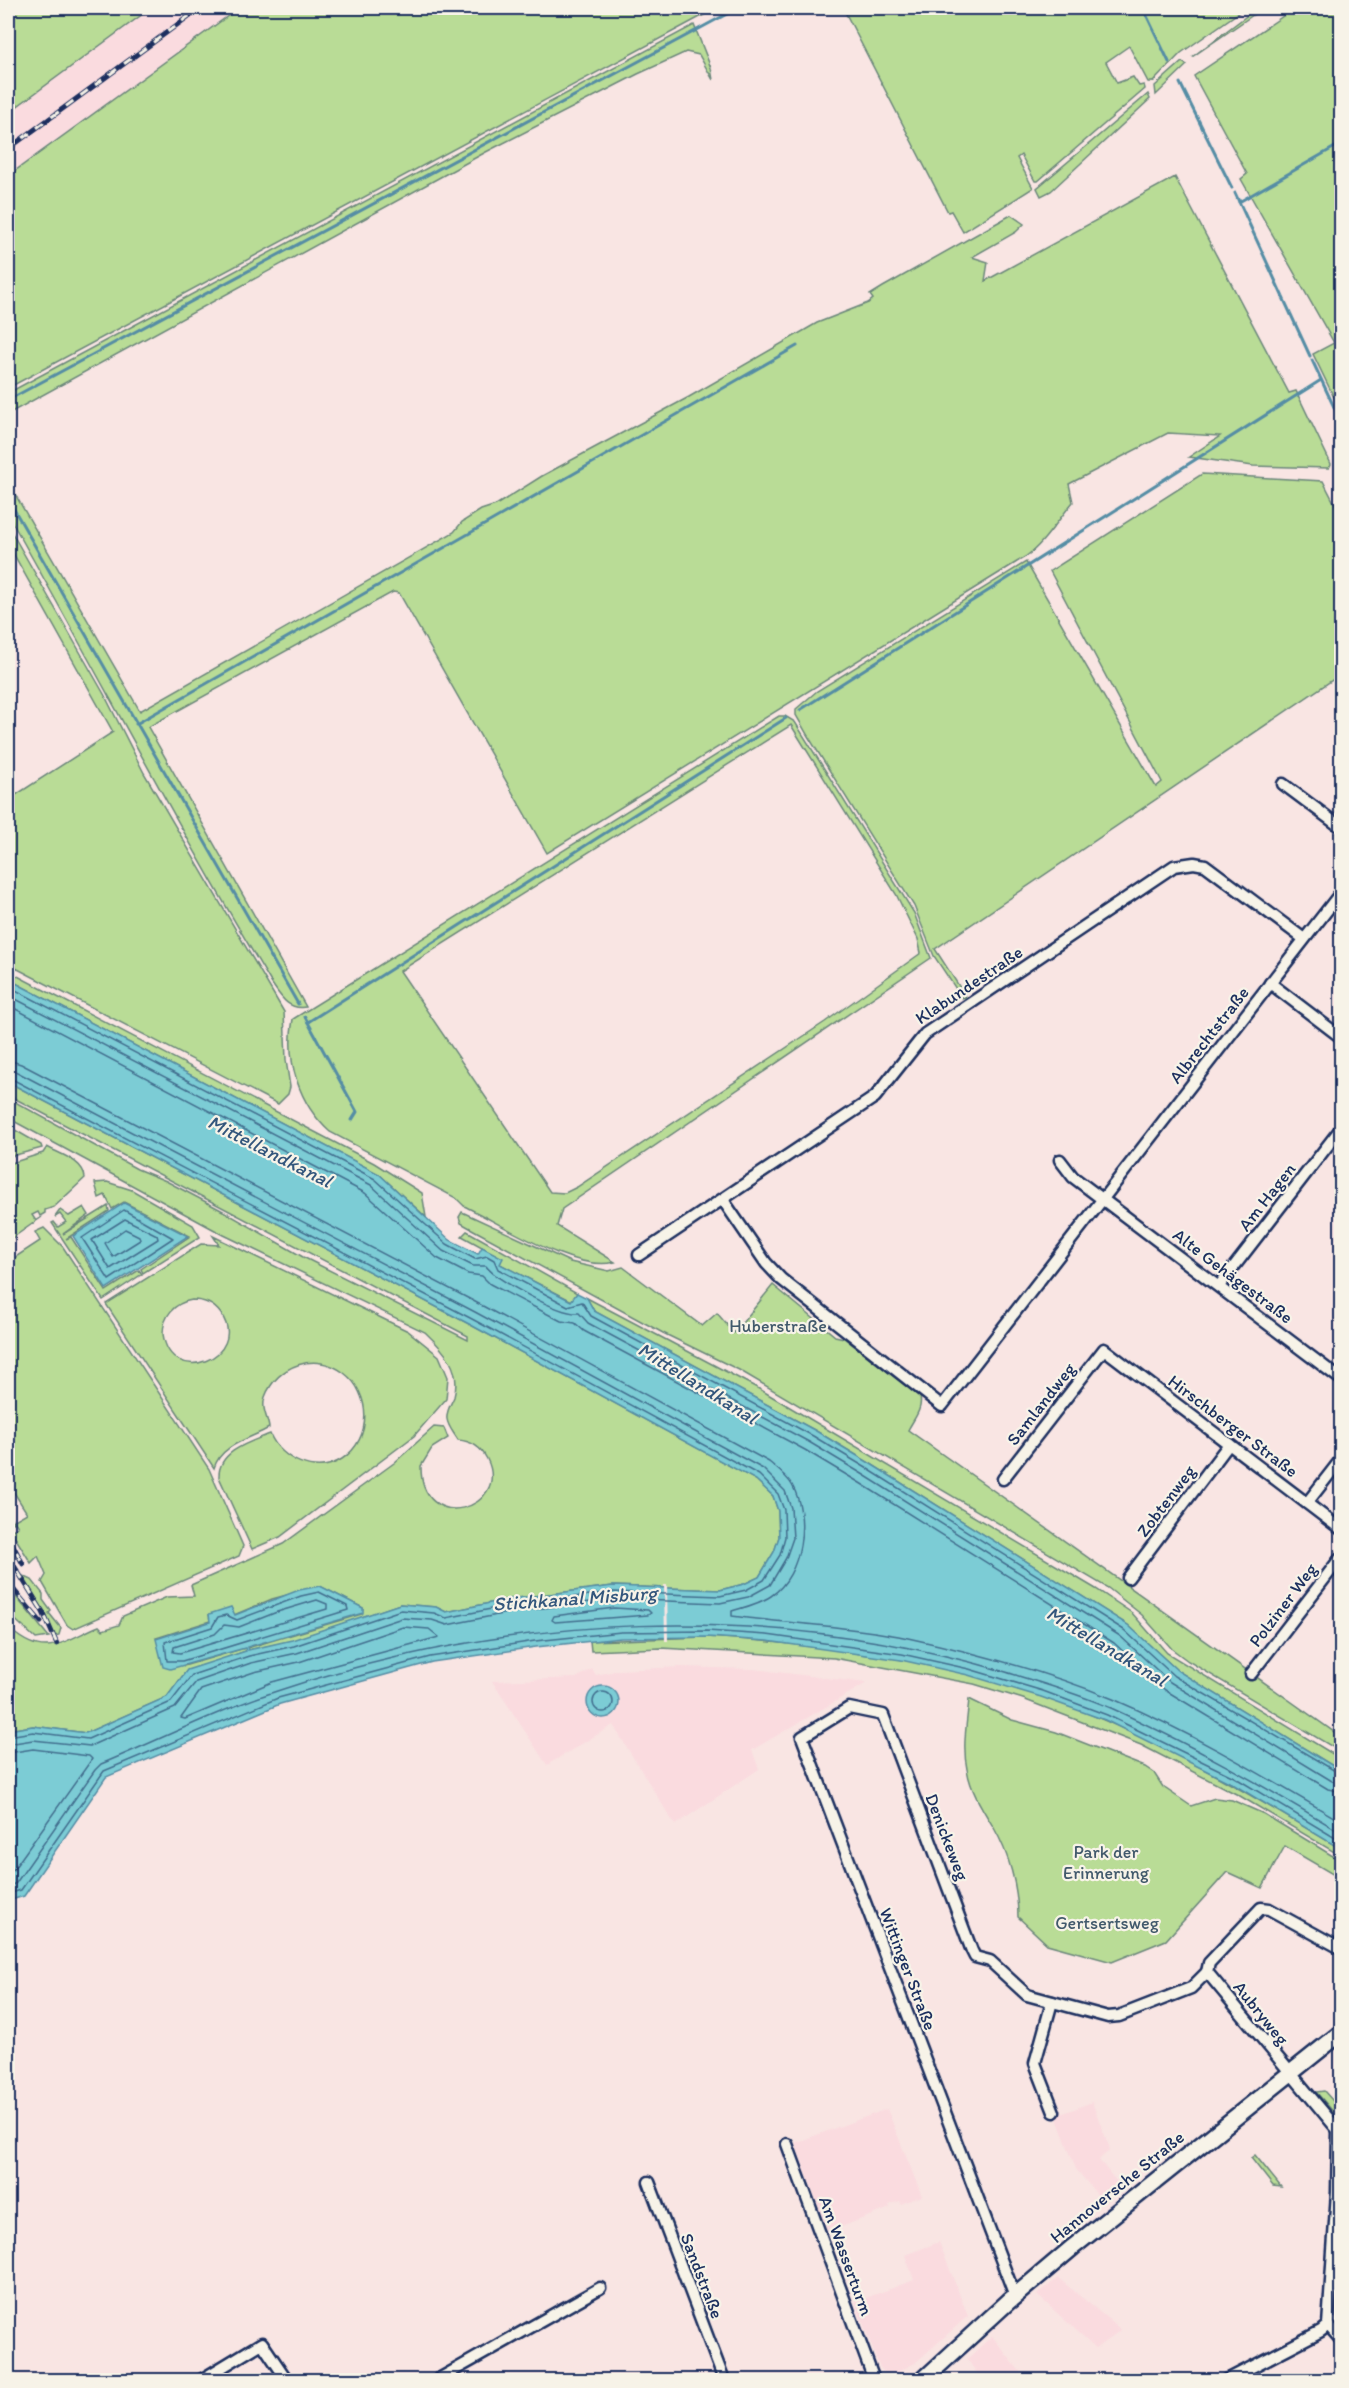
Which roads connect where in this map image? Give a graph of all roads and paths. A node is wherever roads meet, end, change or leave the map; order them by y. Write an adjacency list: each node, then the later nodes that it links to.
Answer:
1 (1283, 784): 2 (street)
2 (1341, 828)
3 (1341, 891): 4 (street, Albrechtstraße)
4 (1304, 939): 5 (street, Albrechtstraße); 10 (street, Klabundestraße)
5 (1270, 983): 6 (street); 9 (street, Albrechtstraße)
6 (1341, 1038)
7 (1341, 1127): 12 (street, Am Hagen)
8 (1060, 1160): 9 (street)
9 (1103, 1198): 10 (street, Albrechtstraße); 12 (street, Alte Gehägestraße)
10 (723, 1200): 11 (street, Klabundestraße)
11 (639, 1255)
12 (1219, 1286): 14 (street, Alte Gehägestraße)
13 (1104, 1349): 15 (street, Hirschberger Straße); 17 (street, Samlandweg)
14 (1341, 1380)
15 (1229, 1444): 18 (street, Hirschberger Straße); 21 (street, Zobtenweg)
16 (1341, 1458): 18 (street)
17 (1003, 1479)
18 (1307, 1503): 19 (street, Hirschberger Straße)
19 (1341, 1530)
20 (1341, 1556): 22 (street, Polziner Weg)
21 (1128, 1578)
22 (1251, 1674)
23 (883, 1715): 26 (street, Denickeweg); 34 (street, Wittinger Straße)
24 (1341, 1948): 25 (street)
25 (1208, 1972): 26 (street); 28 (street, Aubryweg)
26 (1052, 2002): 29 (street)
27 (1341, 2032): 28 (main road, Hannoversche Straße)
28 (1290, 2073): 30 (street, Aubryweg); 34 (main road, Hannoversche Straße)
29 (1054, 2112)
30 (1340, 2129): 35 (street)
31 (787, 2144): 41 (street, Am Wasserturm)
32 (649, 2182): 40 (street, Sandstraße)
33 (600, 2288): 39 (street)
34 (1015, 2296): 42 (main road, Hannoversche Straße)
35 (1328, 2325): 36 (street); 43 (street)
36 (1341, 2341)
37 (201, 2380): 38 (street)
38 (288, 2380)
39 (437, 2380)
40 (724, 2380)
41 (874, 2380)
42 (923, 2380)
43 (1227, 2380)

